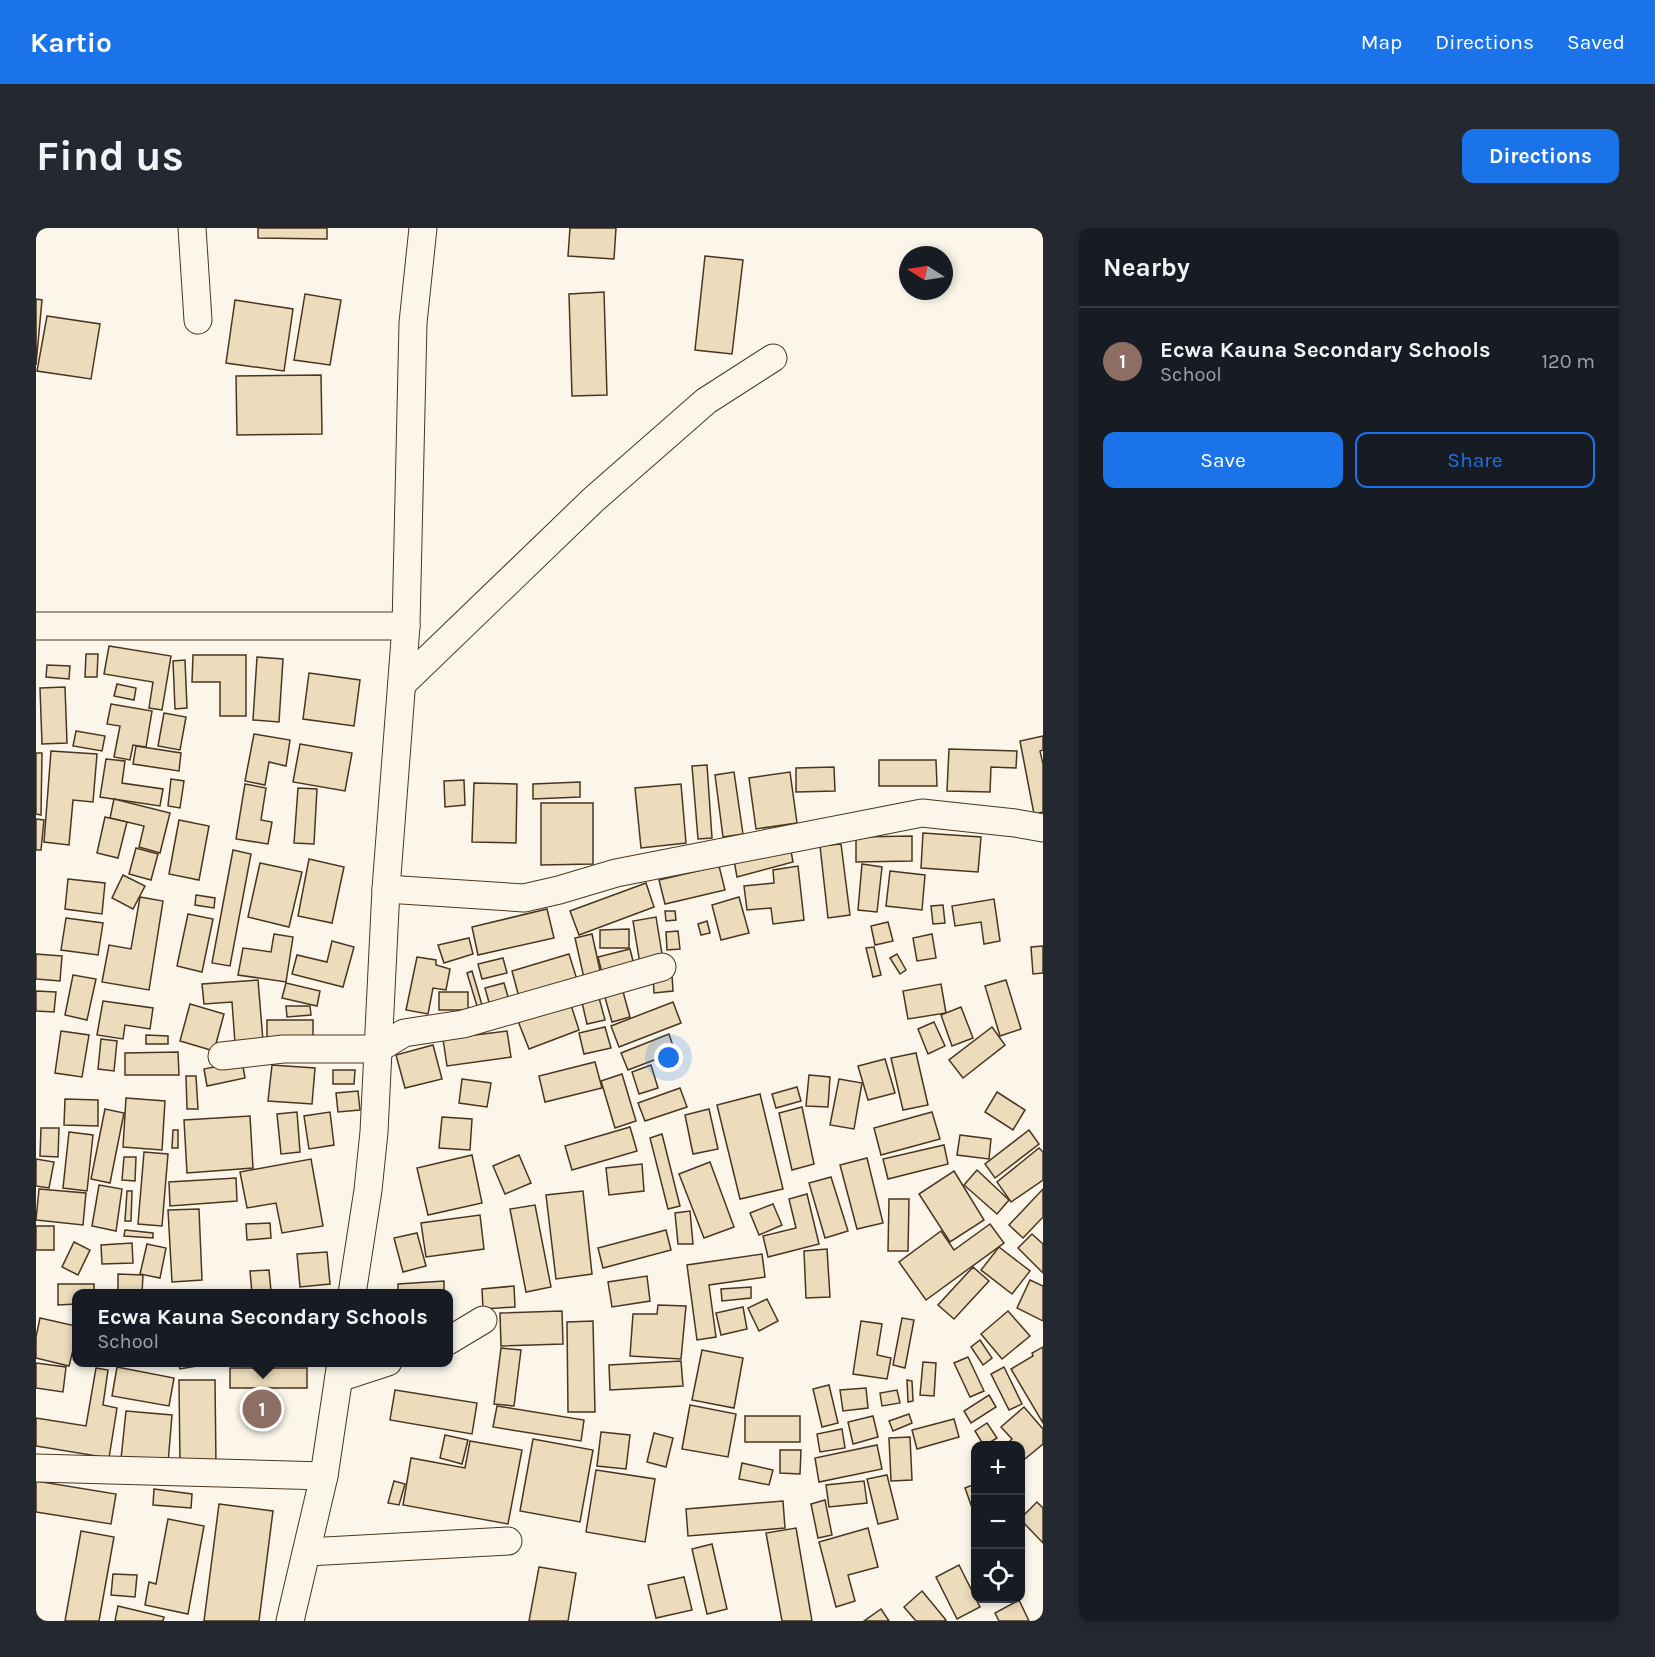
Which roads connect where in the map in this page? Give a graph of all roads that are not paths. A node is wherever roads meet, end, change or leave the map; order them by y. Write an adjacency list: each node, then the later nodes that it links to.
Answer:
1 (192, 228): 3 (street)
2 (423, 228): 6 (street)
3 (198, 320)
4 (773, 358): 7 (street)
5 (36, 626): 6 (street)
6 (406, 626): 7 (street)
7 (402, 684): 9 (street)
8 (1043, 828): 9 (street)
9 (386, 889): 11 (street)
10 (662, 967): 11 (street)
11 (378, 1049): 12 (street); 13 (street)
12 (222, 1056)
13 (353, 1289)
14 (483, 1320): 15 (street)
15 (453, 1338)
16 (358, 1367): 17 (street)
17 (340, 1370): 19 (street)
18 (36, 1468): 19 (street)
19 (324, 1476): 21 (street)
20 (508, 1541): 21 (street)
21 (307, 1552): 22 (street)
22 (290, 1621)

